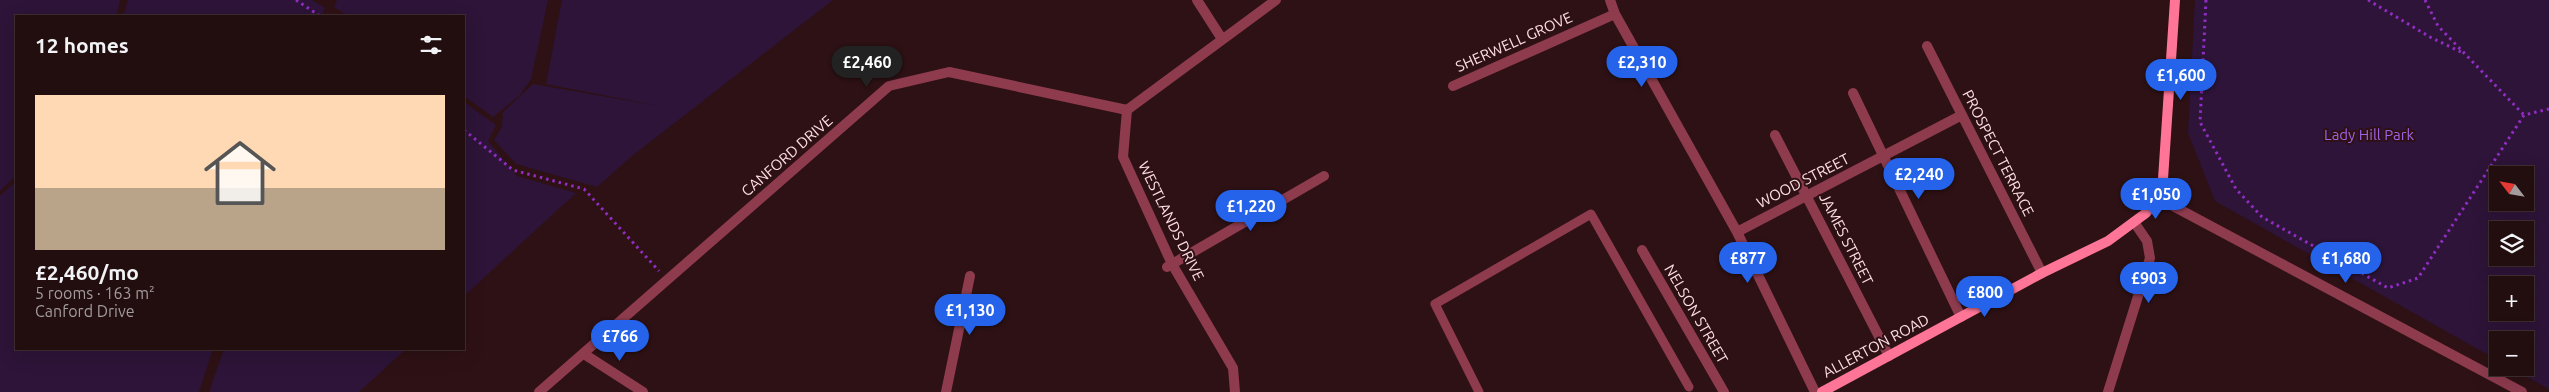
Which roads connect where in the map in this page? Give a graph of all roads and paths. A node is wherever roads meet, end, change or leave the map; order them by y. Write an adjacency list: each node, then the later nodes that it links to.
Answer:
1 (296, 0): 10 (path)
2 (1197, 0): 11 (street)
3 (1276, 0): 11 (street)
4 (1610, 0): 9 (street)
5 (2175, 0): 25 (street, ALLERTON ROAD)
6 (2206, 0): 19 (path)
7 (2368, 0): 13 (path)
8 (2425, 0): 13 (path)
9 (1615, 14): 14 (street, SHERWELL GROVE); 27 (street)
10 (318, 15)
11 (1222, 39): 17 (street)
12 (1927, 46): 18 (street, PROSPECT TERRACE)
13 (2466, 55): 19 (path)
14 (1453, 86)
15 (1853, 93): 22 (street)
16 (2549, 108): 19 (path)
17 (1127, 110): 29 (street, WESTLANDS DRIVE); 32 (street, CANFORD DRIVE)
18 (1962, 115): 22 (street, WOOD STREET); 30 (street, PROSPECT TERRACE)
19 (2524, 115)
20 (465, 131): 32 (path)
21 (1775, 135): 24 (street, JAMES STREET)
22 (1884, 156): 24 (street, WOOD STREET); 33 (street)
23 (1324, 176): 29 (street)
24 (1807, 196): 27 (street, WOOD STREET); 35 (street, JAMES STREET)
25 (2158, 198): 26 (street, ALLERTON ROAD); 46 (street)
26 (2134, 222): 30 (street, ALLERTON ROAD); 45 (street)
27 (1737, 232): 43 (street)
28 (1642, 250): 42 (street, NELSON STREET)
29 (1169, 266): 40 (street, WESTLANDS DRIVE)
30 (2042, 273): 33 (street, ALLERTON ROAD)
31 (970, 276): 39 (street)
32 (667, 281): 34 (street, CANFORD DRIVE)
33 (1961, 317): 35 (street, ALLERTON ROAD)
34 (584, 354): 37 (street, CANFORD DRIVE); 38 (street)
35 (1889, 356): 44 (street, ALLERTON ROAD)
36 (1689, 387): 41 (lane)
37 (539, 392)
38 (643, 392)
39 (946, 392)
40 (1235, 392)
41 (1479, 392)
42 (1724, 392)
43 (1815, 392)
44 (1822, 392)
45 (2108, 392)
46 (2522, 392)

